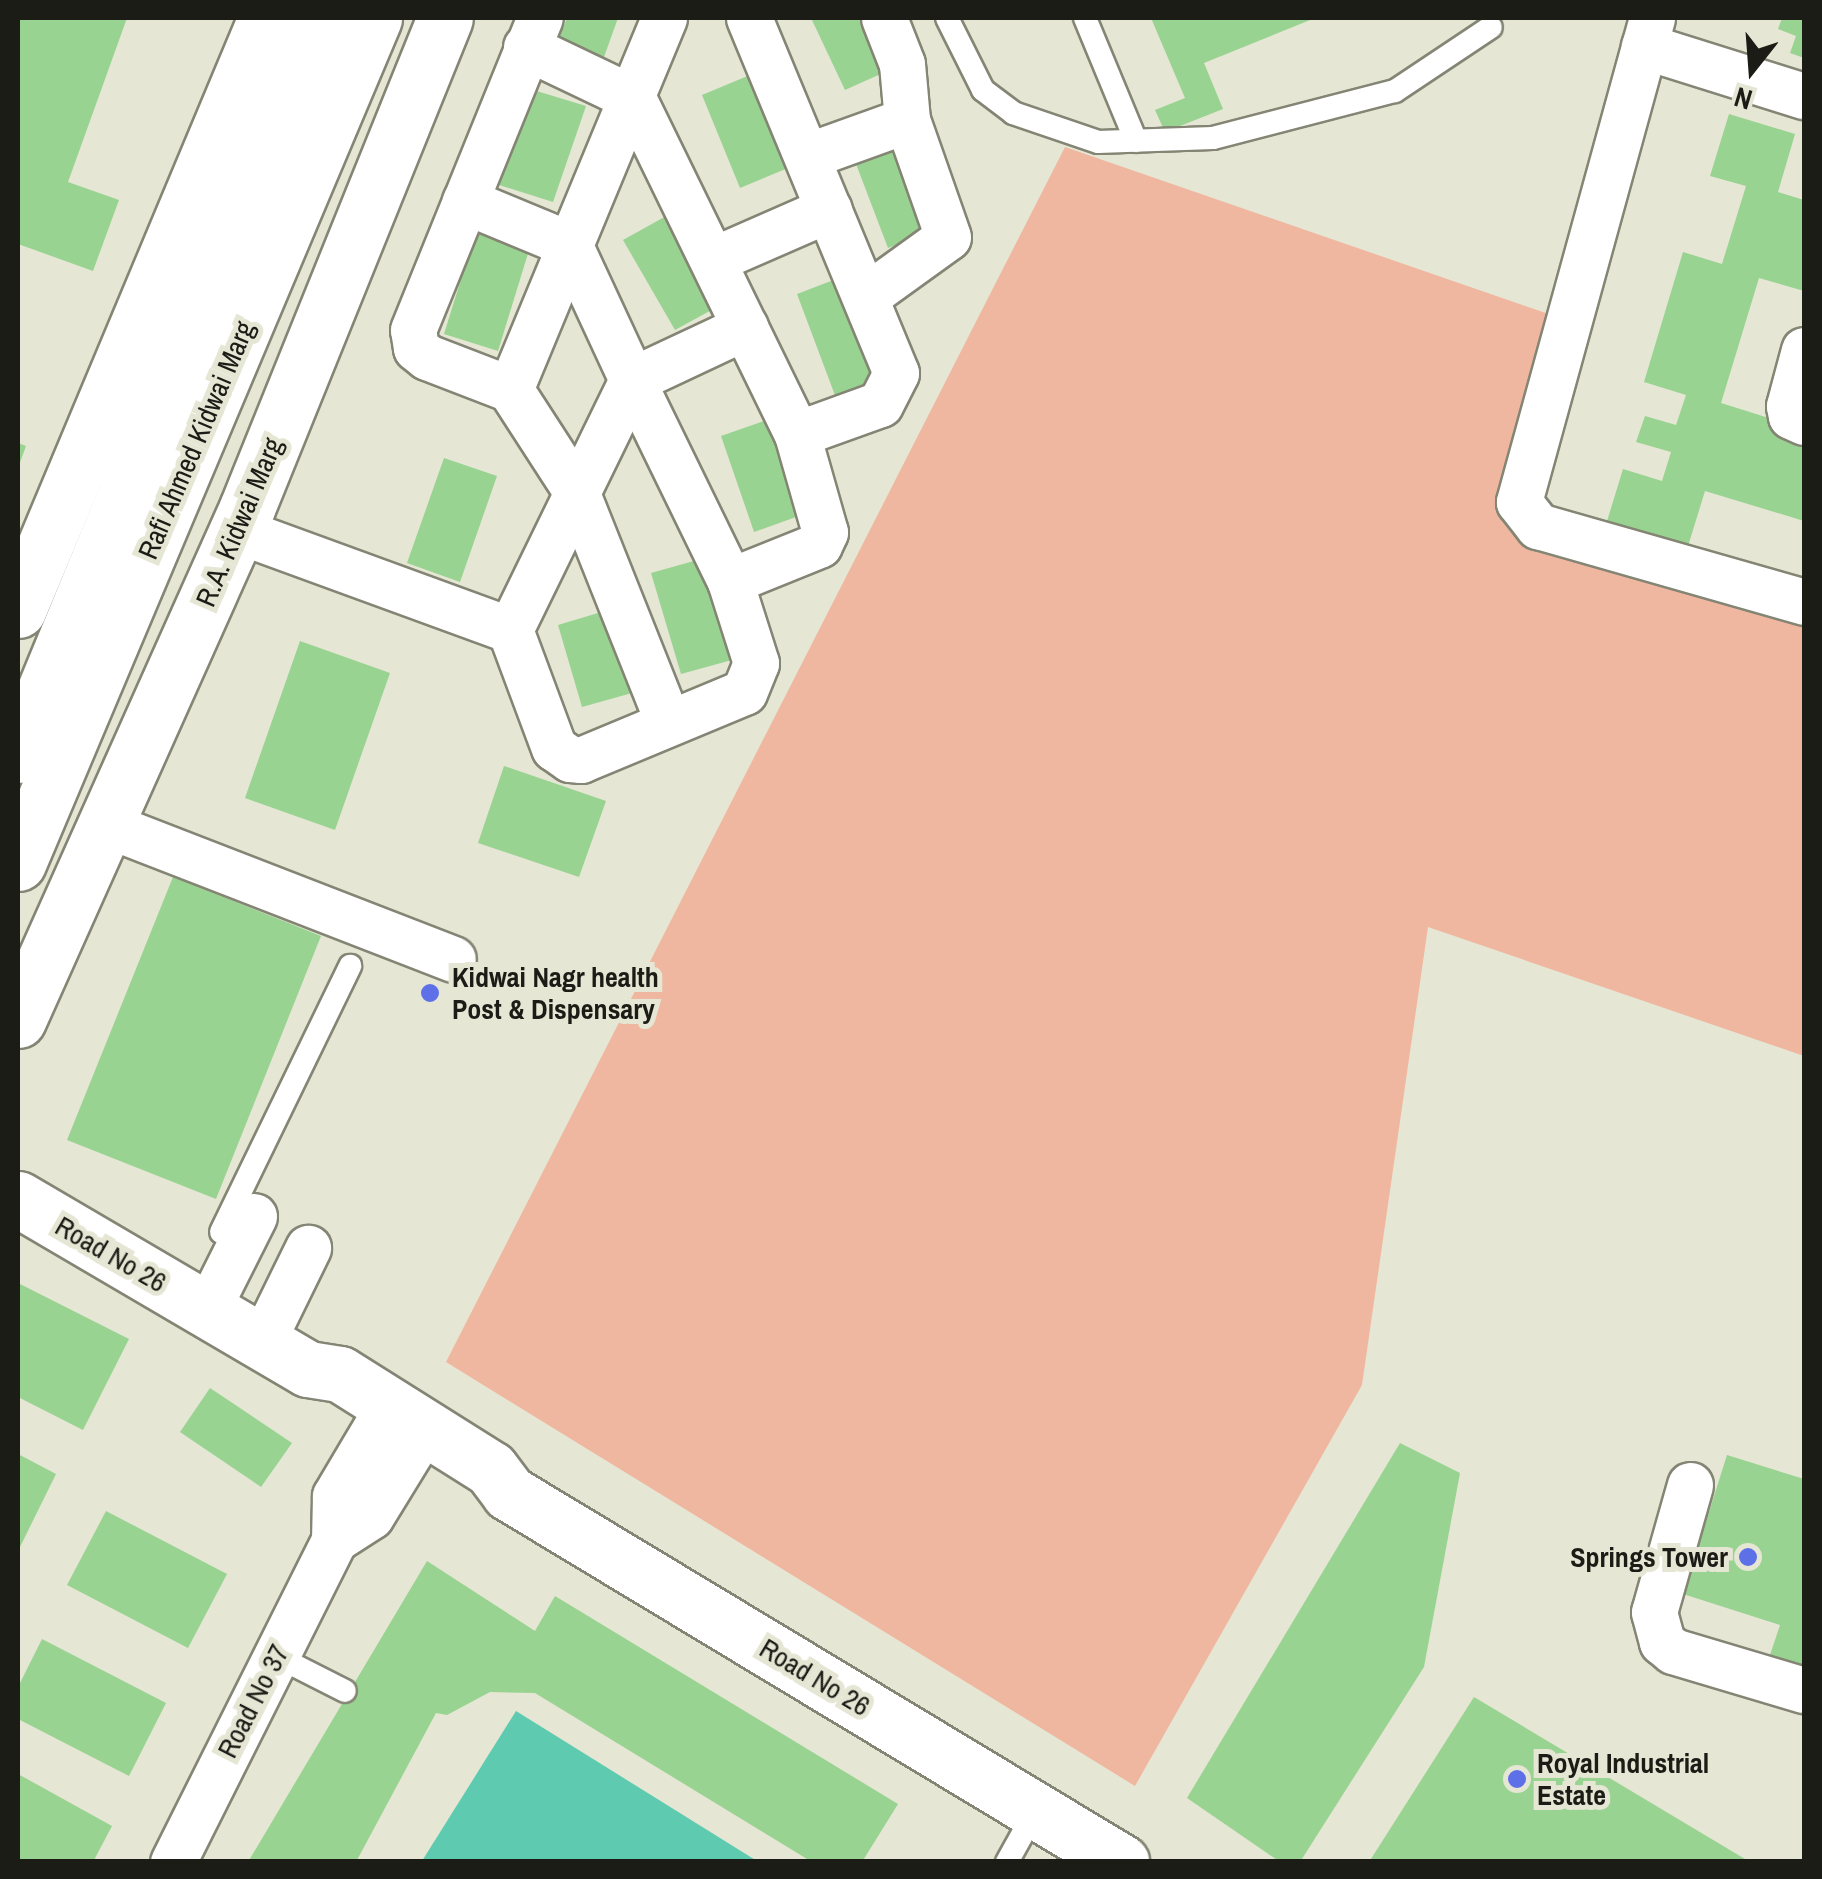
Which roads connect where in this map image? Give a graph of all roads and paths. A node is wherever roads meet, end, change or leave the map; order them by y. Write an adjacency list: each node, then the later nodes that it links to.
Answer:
1 (266, 18): 33 (street)
2 (322, 18): 36 (street)
3 (374, 18): 38 (street, Rafi Ahmed Kidwai Marg)
4 (445, 18): 30 (street, R.A. Kidwai Marg)
5 (664, 18): 14 (street)
6 (749, 18): 17 (street)
7 (884, 18): 15 (street)
8 (946, 18): 16 (lane)
9 (1085, 18): 16 (lane)
10 (1492, 27): 16 (lane)
11 (533, 32): 14 (street); 18 (street)
12 (1648, 32): 13 (street); 32 (street)
13 (1804, 96)
14 (633, 98): 20 (street); 21 (street)
15 (907, 120): 17 (street); 22 (street)
16 (1136, 141)
17 (807, 156): 19 (street)
18 (465, 201): 20 (street); 26 (street)
19 (829, 209): 21 (street); 22 (street)
20 (569, 244): 25 (street); 26 (street)
21 (716, 258): 23 (street)
22 (869, 294): 28 (street)
23 (745, 327): 25 (street); 28 (street)
24 (1804, 350): 27 (street)
25 (632, 380): 29 (street); 31 (street)
26 (510, 388): 29 (street)
27 (1804, 422)
28 (797, 434): 31 (street)
29 (576, 491): 34 (street); 35 (street)
30 (237, 530): 34 (street); 37 (street, R.A. Kidwai Marg)
31 (730, 581): 35 (street)
32 (1804, 602)
33 (18, 610)
34 (510, 630): 35 (street)
35 (668, 722)
36 (18, 755)
37 (105, 824): 39 (street); 41 (street, R.A. Kidwai Marg)
38 (18, 863)
39 (454, 958)
40 (350, 966): 45 (lane)
41 (18, 1020)
42 (18, 1199): 45 (street, Road No 26)
43 (254, 1216): 45 (street)
44 (308, 1248): 46 (street)
45 (198, 1305): 46 (street, Road No 26)
46 (262, 1342): 47 (street, Road No 26)
47 (400, 1428): 49 (street, Road No 37); 52 (street, Road No 26)
48 (1690, 1485): 50 (street)
49 (276, 1656): 51 (lane); 53 (street, Road No 37)
50 (1804, 1690)
51 (345, 1691)
52 (1036, 1810): 54 (lane); 55 (street, Road No 26)
53 (173, 1862)
54 (1007, 1862)
55 (1121, 1862)

